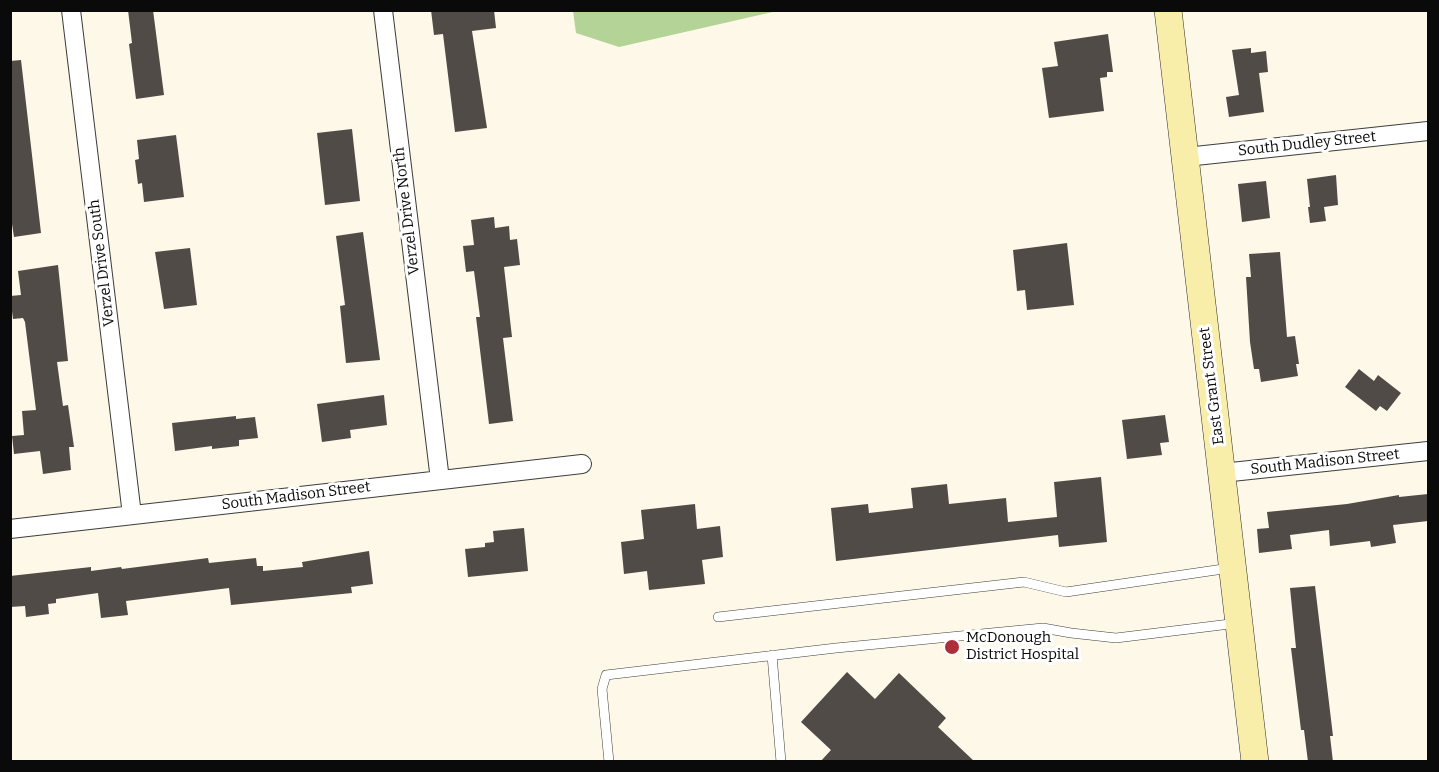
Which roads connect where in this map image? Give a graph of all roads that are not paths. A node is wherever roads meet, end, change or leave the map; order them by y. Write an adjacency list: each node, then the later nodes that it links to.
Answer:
1 (71, 10): 10 (street, Verzel Drive South)
2 (383, 10): 9 (street, Verzel Drive North)
3 (1168, 10): 5 (main road, East Grant Street)
4 (1428, 131): 5 (street, South Dudley Street)
5 (1185, 157): 8 (main road, East Grant Street)
6 (1428, 451): 8 (street, South Madison Street)
7 (582, 464): 9 (street, South Madison Street)
8 (1222, 473): 12 (main road, East Grant Street)
9 (440, 480): 10 (street, South Madison Street)
10 (132, 515): 11 (street, South Madison Street)
11 (10, 529)
12 (1232, 567): 13 (lane); 14 (main road, East Grant Street)
13 (718, 617)
14 (1238, 623): 15 (lane); 18 (main road, East Grant Street)
15 (772, 655): 16 (lane); 17 (lane)
16 (609, 762)
17 (781, 762)
18 (1255, 762)

